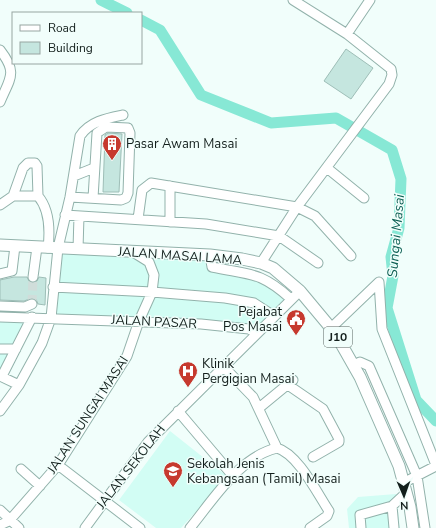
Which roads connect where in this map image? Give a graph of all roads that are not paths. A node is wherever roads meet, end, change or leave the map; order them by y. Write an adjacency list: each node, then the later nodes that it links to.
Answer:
1 (293, 0): 4 (street)
2 (358, 0): 3 (street)
3 (368, 3): 4 (street)
4 (347, 34): 9 (street)
5 (0, 50): 6 (street)
6 (0, 102)
7 (123, 115): 10 (street)
8 (94, 168): 10 (street); 15 (street); 15 (street)
9 (327, 168): 16 (street); 18 (street)
10 (74, 176): 14 (street)
11 (170, 186): 18 (street); 21 (street); 22 (street)
12 (13, 196): 13 (street); 13 (street); 17 (street)
13 (38, 196): 27 (street)
14 (70, 197): 15 (street); 19 (street)
15 (93, 198)
16 (364, 198)
17 (0, 205)
18 (297, 207): 23 (street); 31 (street)
19 (65, 215): 20 (street); 27 (street)
20 (80, 216): 21 (street); 28 (street)
21 (138, 219): 22 (street)
22 (170, 222): 23 (street)
23 (279, 236): 32 (street); 33 (street)
24 (0, 245): 25 (main road, JALAN MASAI LAMA / J10)
25 (15, 246): 26 (main road, JALAN MASAI LAMA / J10); 34 (street)
26 (37, 247): 27 (main road, JALAN MASAI LAMA / J10); 35 (street)
27 (53, 248): 28 (main road, JALAN MASAI LAMA / J10); 36 (street)
28 (78, 249): 29 (main road, JALAN MASAI LAMA / J10)
29 (133, 252): 30 (main road, JALAN MASAI LAMA / J10); 38 (street, JALAN SUNGAI MASAI)
30 (210, 255): 32 (main road, JALAN MASAI LAMA / J10); 39 (street)
31 (351, 256)
32 (261, 263): 37 (main road, JALAN MASAI LAMA / J10)
33 (318, 263)
34 (0, 274)
35 (33, 277)
36 (53, 287): 38 (street); 45 (street)
37 (300, 291): 39 (street, JALAN SEKOLAH); 47 (main road, JALAN MASAI LAMA / J10)
38 (152, 292): 42 (street); 46 (street, JALAN SUNGAI MASAI)
39 (291, 300): 42 (street, JALAN SEKOLAH)
40 (32, 304): 41 (street)
41 (0, 306)
42 (274, 316): 48 (street, JALAN SEKOLAH)
43 (0, 317): 44 (street, JALAN PASAR)
44 (32, 317): 45 (street, JALAN PASAR); 50 (street)
45 (51, 318): 46 (street, JALAN PASAR); 54 (street)
46 (139, 321): 48 (street, JALAN PASAR); 60 (street, JALAN SUNGAI MASAI)
47 (331, 328): 51 (main road, JALAN MASAI LAMA / J10); 61 (street)
48 (256, 333): 52 (street, JALAN SEKOLAH)
49 (0, 349): 50 (street)
50 (16, 349): 53 (street)
51 (354, 365): 64 (street); 66 (main road, JALAN MASAI LAMA / J10)
52 (223, 366): 55 (street); 57 (street, JALAN SEKOLAH)
53 (1, 376): 54 (street)
54 (19, 385): 56 (street)
55 (259, 408): 58 (street); 59 (street)
56 (0, 411)
57 (178, 411): 63 (street); 67 (street, JALAN SEKOLAH)
58 (277, 448): 63 (street); 76 (street)
59 (313, 457)
60 (58, 465): 65 (street, JALAN SUNGAI MASAI); 67 (street)
61 (436, 466): 64 (street)
62 (21, 469): 65 (street)
63 (233, 476): 75 (street)
64 (417, 476): 66 (street); 80 (street)
65 (40, 486): 70 (street, JALAN SUNGAI MASAI)
66 (405, 488): 68 (street); 79 (main road, JALAN MASAI LAMA / J10)
67 (104, 500): 73 (street, JALAN SEKOLAH); 74 (street)
68 (392, 506): 77 (street); 78 (street)
69 (0, 510): 70 (street)
70 (9, 521): 71 (street, JALAN SUNGAI MASAI); 72 (street)
71 (0, 526)
72 (19, 528)
73 (85, 528)
74 (140, 528)
75 (190, 528)
76 (310, 528)
77 (361, 528)
78 (394, 528)
79 (413, 528)
80 (425, 528)

